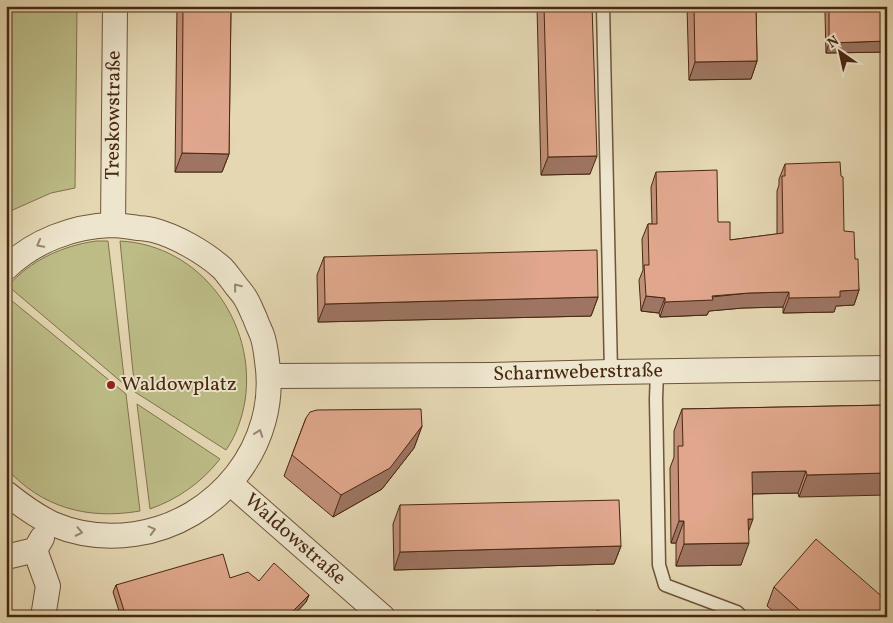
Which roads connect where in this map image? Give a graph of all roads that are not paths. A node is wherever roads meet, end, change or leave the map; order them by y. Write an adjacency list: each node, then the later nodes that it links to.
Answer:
1 (115, 6): 3 (street, Treskowstraße)
2 (603, 6): 7 (lane)
3 (113, 225): 4 (street, one-way to 4); 8 (street, one-way to 3)
4 (6, 268)
5 (887, 368): 6 (street, Scharnweberstraße)
6 (657, 371): 7 (street, Scharnweberstraße); 16 (lane)
7 (611, 372): 8 (street, Scharnweberstraße)
8 (269, 376): 9 (street, one-way to 8)
9 (230, 483): 11 (street, one-way to 9); 15 (street, Waldowstraße)
10 (6, 493): 11 (street)
11 (53, 524): 12 (street)
12 (34, 550): 13 (street); 14 (street)
13 (6, 557)
14 (43, 617)
15 (383, 617)
16 (742, 617)

